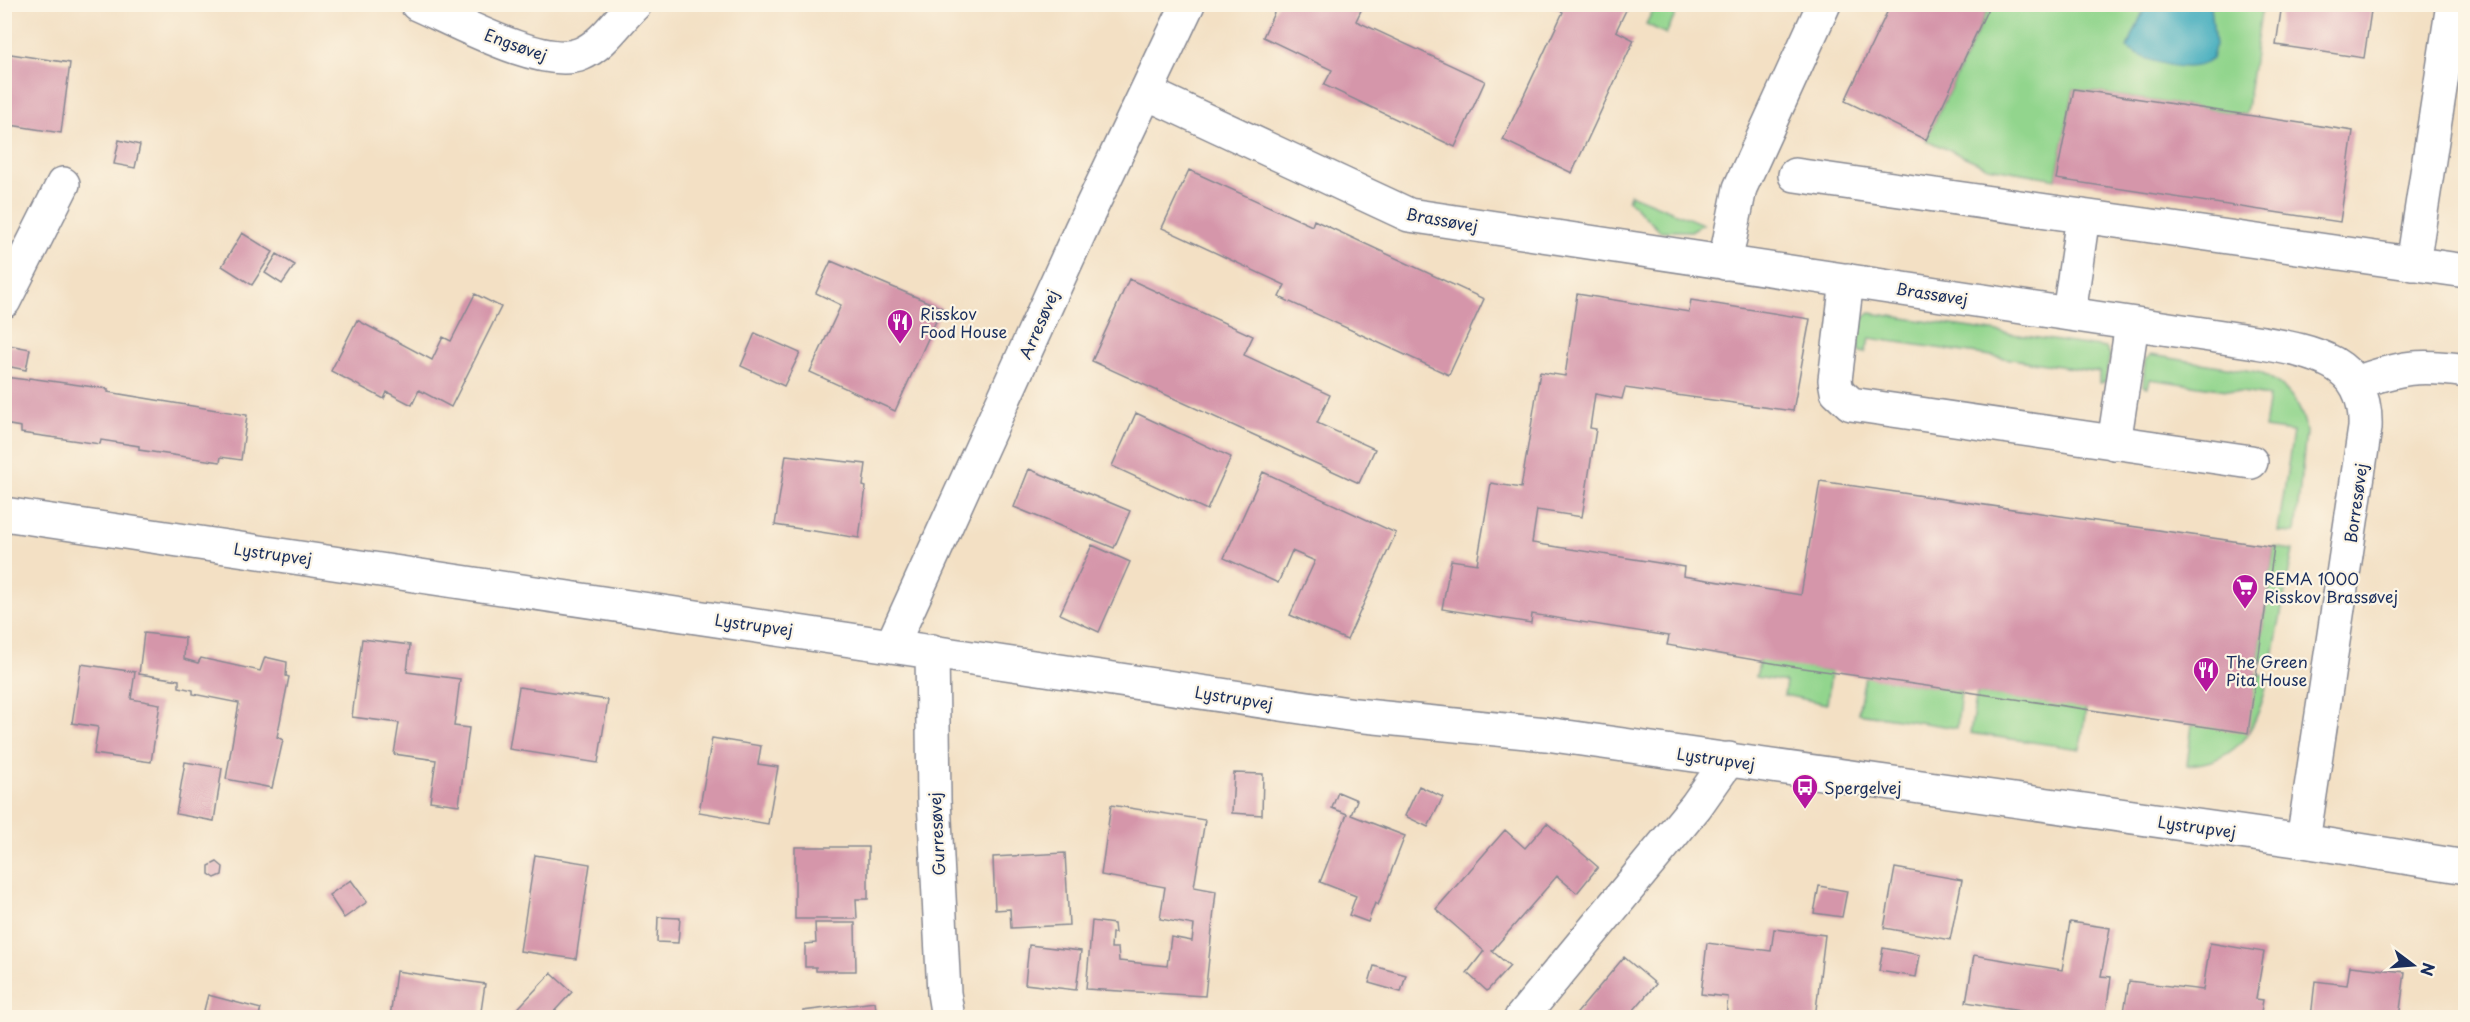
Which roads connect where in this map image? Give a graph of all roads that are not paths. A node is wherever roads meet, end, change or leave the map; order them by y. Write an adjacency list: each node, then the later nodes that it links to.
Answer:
1 (417, 4): 2 (street, Engsøvej)
2 (635, 4)
3 (1824, 4): 11 (street)
4 (2453, 4): 6 (street)
5 (1180, 7): 7 (street, Arresøvej)
6 (2453, 91): 12 (street)
7 (1147, 93): 11 (street, Brassøvej); 23 (street, Arresøvej)
8 (1795, 175): 10 (street)
9 (63, 184): 15 (street)
10 (2083, 216): 12 (street); 16 (street)
11 (1725, 263): 14 (street, Brassøvej)
12 (2413, 264): 13 (street)
13 (2466, 271)
14 (1847, 280): 16 (street, Brassøvej); 20 (street)
15 (4, 301)
16 (2068, 314): 17 (street, Brassøvej)
17 (2132, 324): 19 (street, Brassøvej); 20 (street)
18 (2466, 371): 19 (street)
19 (2356, 383): 26 (street, Borresøvej)
20 (2114, 443): 21 (street)
21 (2251, 462)
22 (4, 514): 23 (street, Lystrupvej)
23 (892, 645): 24 (street, Lystrupvej)
24 (932, 651): 25 (street, Lystrupvej); 28 (street, Gurresøvej)
25 (1729, 759): 26 (street, Lystrupvej); 29 (street)
26 (2303, 841): 27 (street, Lystrupvej)
27 (2466, 867)
28 (948, 1017)
29 (1521, 1017)

